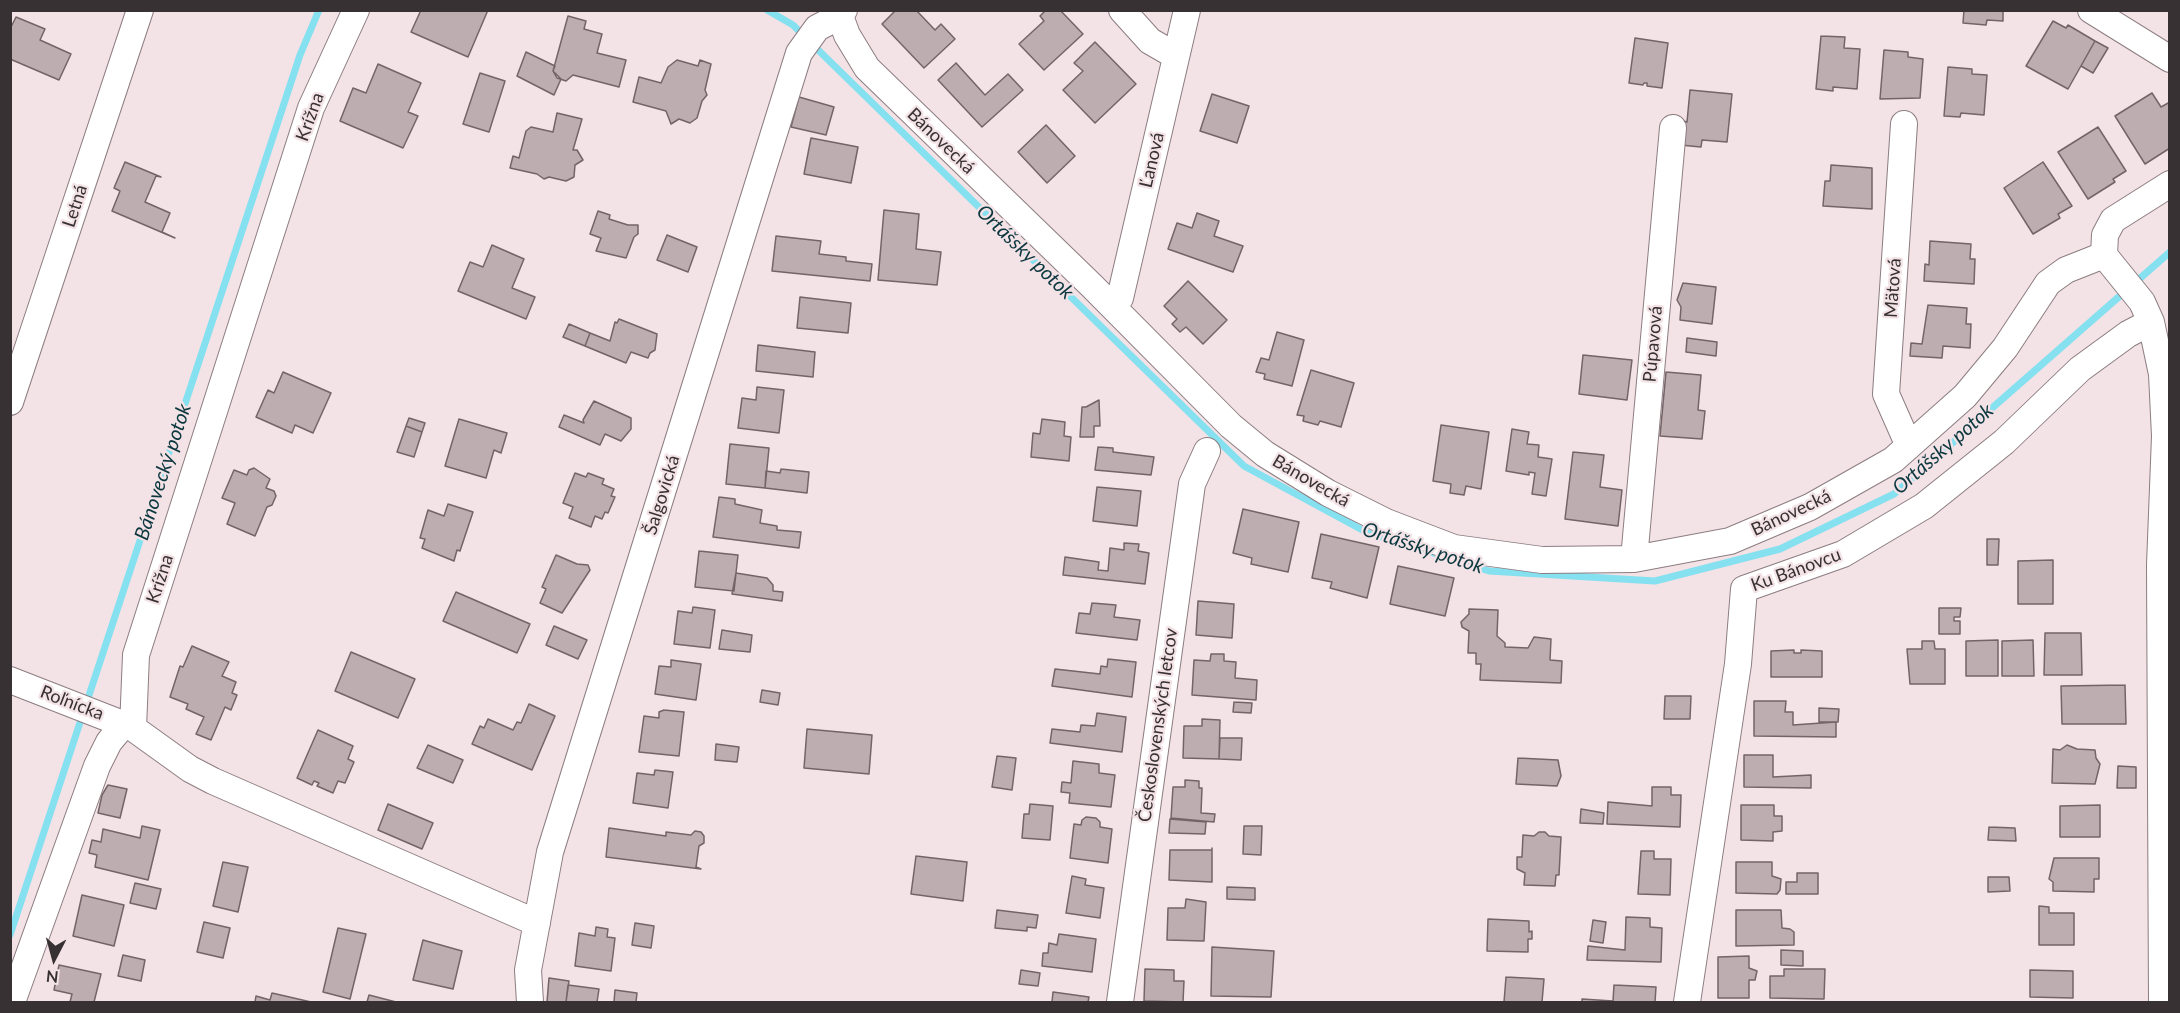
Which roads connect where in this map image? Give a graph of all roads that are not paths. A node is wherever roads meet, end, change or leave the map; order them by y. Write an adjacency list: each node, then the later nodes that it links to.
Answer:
1 (140, 10): 15 (street, Letná)
2 (356, 10): 20 (street, Krížna)
3 (1122, 10): 7 (street)
4 (1187, 10): 7 (street, Ľanová)
5 (2091, 10): 8 (street)
6 (842, 13): 13 (street, Bánovecká); 21 (street, Šalgovická)
7 (1176, 56): 13 (street, Ľanová)
8 (2169, 59)
9 (1904, 124): 16 (street, Mätová)
10 (1673, 128): 18 (street, Púpavová)
11 (2169, 184): 12 (street)
12 (2111, 263): 14 (street); 16 (street, Bánovecká)
13 (1113, 307): 18 (street, Bánovecká)
14 (2147, 312): 25 (street, Ku Bánovcu); 26 (street)
15 (10, 402)
16 (1909, 446): 18 (street, Bánovecká)
17 (1207, 451): 24 (street, Československých letcov)
18 (1634, 559)
19 (10, 680): 20 (street, Roľnícka)
20 (121, 722): 21 (street); 22 (street)
21 (537, 923): 23 (street, Šalgovická)
22 (12, 1002)
23 (530, 1002)
24 (1120, 1002)
25 (1688, 1002)
26 (2162, 1002)

